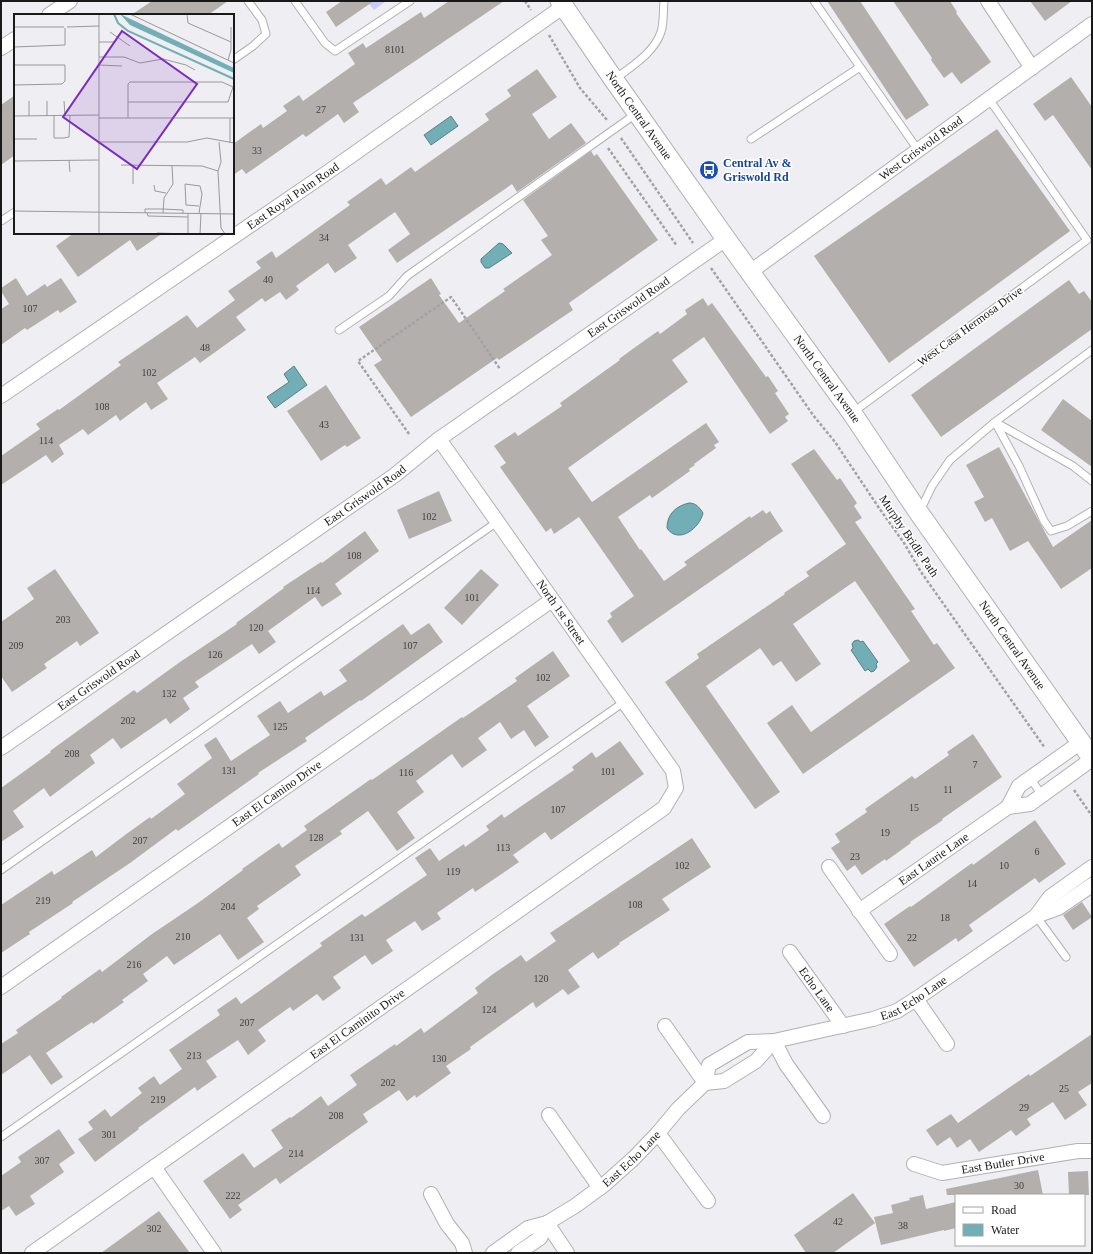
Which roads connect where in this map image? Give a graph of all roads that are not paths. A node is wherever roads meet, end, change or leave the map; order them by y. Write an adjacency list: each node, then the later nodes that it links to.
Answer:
1 (248, 1): 13 (lane)
2 (295, 1): 3 (lane)
3 (410, 1)
4 (664, 1): 16 (lane)
5 (814, 1): 14 (lane)
6 (988, 1): 15 (street)
7 (64, 3): 9 (street)
8 (562, 4): 16 (main road, North Central Avenue); 27 (street, East Royal Palm Road)
9 (50, 14)
10 (1090, 31): 15 (street, West Griswold Road)
11 (14, 40): 12 (street)
12 (1, 48)
13 (234, 59)
14 (860, 67): 19 (lane); 20 (lane)
15 (1032, 68): 17 (street, West Griswold Road)
16 (614, 80): 18 (main road, North Central Avenue)
17 (989, 99): 20 (street, West Griswold Road); 28 (lane, West Casa Hermosa Drive)
18 (637, 113): 23 (main road, North Central Avenue); 25 (lane)
19 (751, 139)
20 (918, 150): 24 (street, West Griswold Road)
21 (14, 213): 22 (lane)
22 (1, 221)
23 (726, 239): 24 (main road, North Central Avenue); 30 (street, East Griswold Road)
24 (750, 272): 28 (main road, North Central Avenue)
25 (339, 330)
26 (1092, 350): 29 (lane)
27 (1, 396)
28 (852, 413): 33 (main road, North Central Avenue)
29 (995, 422): 31 (lane); 32 (lane); 33 (lane)
30 (439, 439): 34 (street, North 1st Street); 38 (street, East Griswold Road)
31 (1092, 481)
32 (1092, 511)
33 (919, 513): 37 (main road, North Central Avenue)
34 (497, 522): 35 (street, North 1st Street); 46 (lane)
35 (552, 600): 36 (street, North 1st Street); 53 (street, East El Camino Drive)
36 (624, 702): 41 (street, North 1st Street); 63 (lane)
37 (1081, 742): 39 (main road, North Central Avenue); 40 (street, East Laurie Lane)
38 (1, 748)
39 (1092, 759): 42 (street, East Laurie Lane)
40 (1030, 778): 42 (lane); 43 (street, East Laurie Lane)
41 (676, 788): 66 (street, East El Caminito Drive)
42 (1042, 795): 43 (street, East Laurie Lane)
43 (1008, 807): 48 (street, East Laurie Lane)
44 (829, 867): 48 (street)
45 (1092, 867): 49 (street, East Echo Lane)
46 (1, 870)
47 (1092, 884): 49 (street, East Echo Lane)
48 (859, 911): 51 (street)
49 (1036, 916): 52 (lane); 54 (street, East Echo Lane)
50 (790, 952): 56 (street, Echo Lane)
51 (890, 954)
52 (1066, 956)
53 (1, 987)
54 (916, 999): 56 (street, East Echo Lane); 58 (street)
55 (665, 1026): 59 (street)
56 (843, 1026): 57 (street, East Echo Lane)
57 (774, 1041): 59 (street); 59 (street, East Echo Lane); 61 (street)
58 (947, 1044)
59 (705, 1082): 62 (street, East Echo Lane)
60 (549, 1115): 67 (street)
61 (823, 1116)
62 (658, 1133): 67 (street, East Echo Lane); 69 (street)
63 (1, 1137)
64 (1092, 1151): 65 (street, East Butler Drive)
65 (914, 1164)
66 (154, 1167): 71 (street, East El Caminito Drive); 72 (street)
67 (600, 1188): 70 (street, East Echo Lane)
68 (431, 1194): 73 (street)
69 (708, 1201)
70 (547, 1223): 74 (street, East Echo Lane); 75 (street, East Echo Lane); 76 (street)
71 (32, 1253)
72 (214, 1253)
73 (466, 1253)
74 (493, 1253)
75 (518, 1253)
76 (567, 1253)

